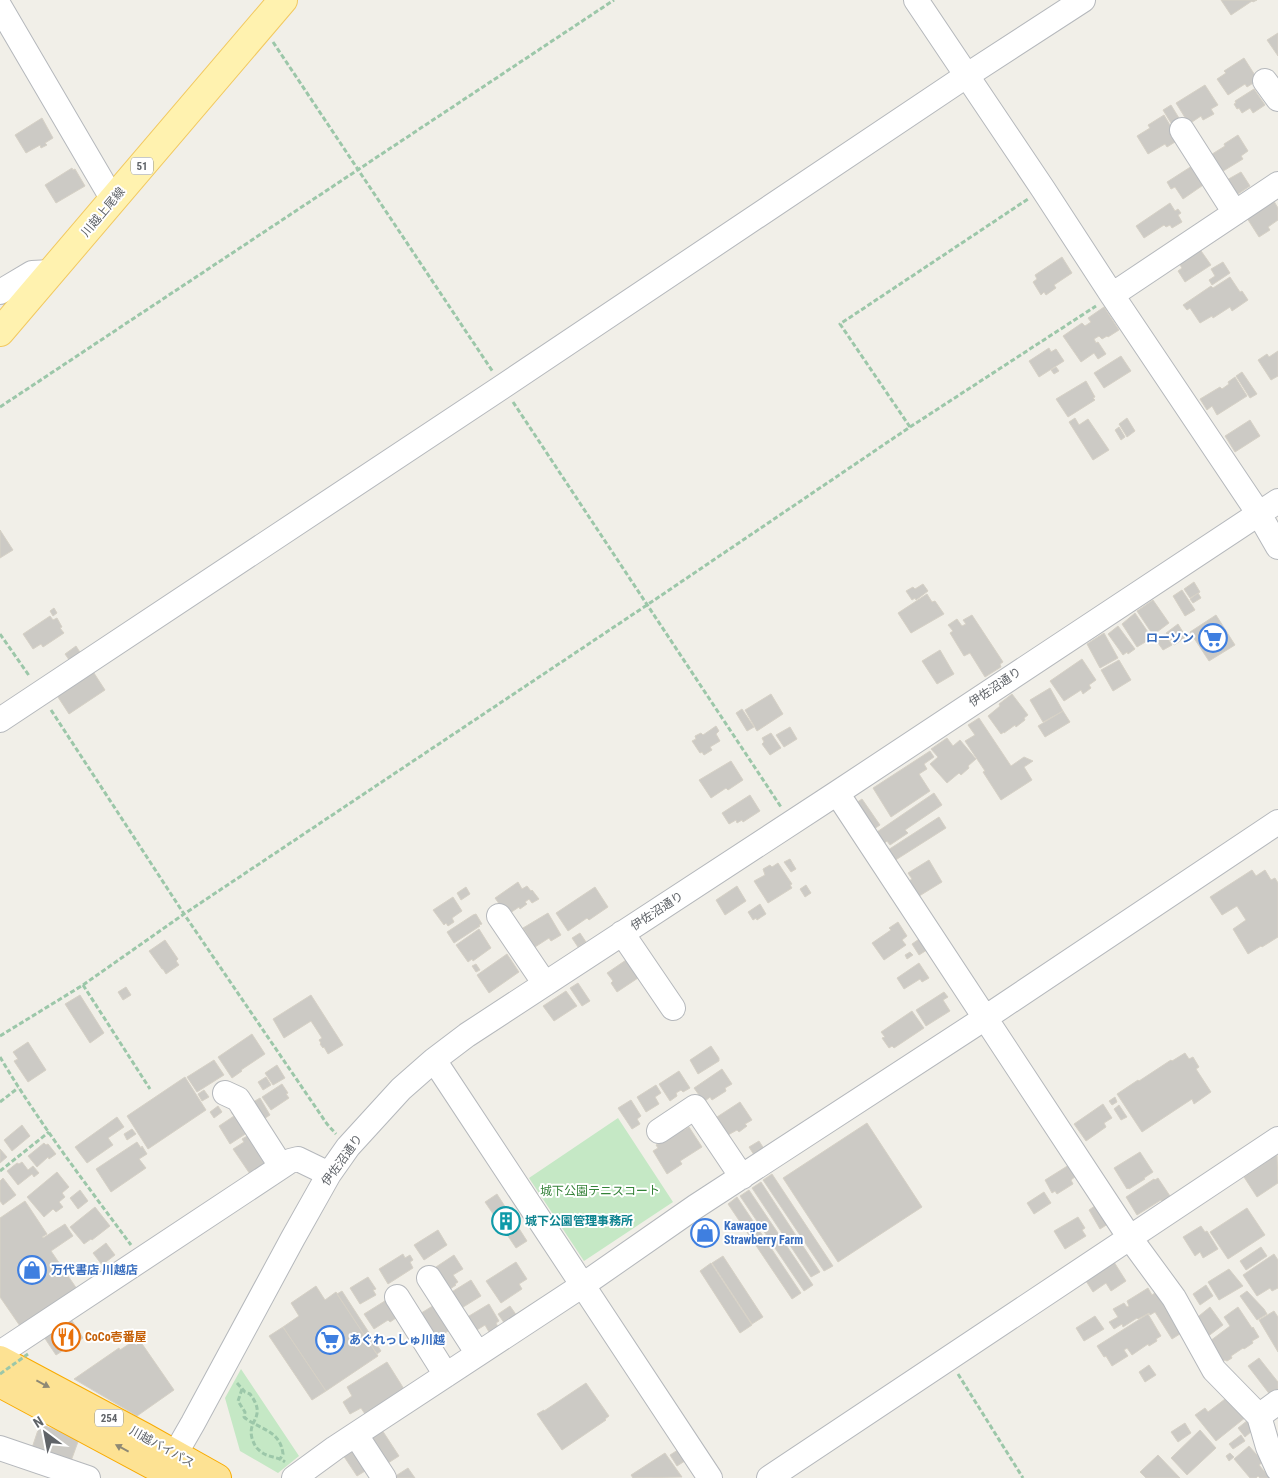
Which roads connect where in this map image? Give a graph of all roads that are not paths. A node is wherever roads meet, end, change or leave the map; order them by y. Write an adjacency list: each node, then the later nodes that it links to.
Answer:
1 (283, 0): 8 (main road, 川越上尾線 / 51)
2 (916, 0): 5 (street)
3 (1083, 0): 5 (street)
4 (0, 7): 8 (street)
5 (966, 76): 12 (street); 17 (street)
6 (1182, 130): 9 (street)
7 (1278, 184): 9 (street)
8 (114, 200): 10 (main road, 川越上尾線 / 51)
9 (1235, 213): 12 (street)
10 (51, 272): 11 (street); 13 (main road, 川越上尾線 / 51)
11 (0, 292)
12 (1112, 296): 15 (street)
13 (0, 332)
14 (1278, 501): 15 (street, 伊佐沼通り)
15 (1259, 514): 16 (street); 18 (street, 伊佐沼通り)
16 (1278, 547)
17 (0, 720)
18 (837, 793): 21 (street, 伊佐沼通り); 24 (street)
19 (1278, 822): 24 (street)
20 (499, 916): 22 (street)
21 (622, 934): 22 (street, 伊佐沼通り); 23 (street)
22 (545, 984): 25 (street, 伊佐沼通り)
23 (673, 1008)
24 (986, 1018): 31 (street); 32 (street)
25 (434, 1060): 30 (street, 伊佐沼通り); 34 (street)
26 (225, 1093): 29 (street)
27 (659, 1131): 31 (street)
28 (1278, 1139): 32 (street)
29 (281, 1166): 30 (street); 36 (street)
30 (329, 1174): 46 (street, 伊佐沼通り)
31 (742, 1177): 34 (street)
32 (1130, 1238): 42 (street); 52 (street)
33 (429, 1278): 37 (street)
34 (583, 1285): 37 (street); 51 (street)
35 (398, 1298): 39 (street)
36 (0, 1353)
37 (478, 1354): 39 (street)
38 (0, 1360): 46 (highway, 川越バイパス / 254, one-way to 46)
39 (446, 1375): 43 (street)
40 (0, 1383): 46 (highway, 川越バイパス / 254, one-way to 40)
41 (1278, 1402): 42 (street)
42 (1259, 1416): 45 (street)
43 (356, 1434): 47 (street); 50 (street)
44 (0, 1448): 48 (street)
45 (1278, 1469)
46 (169, 1470): 49 (highway, 川越バイパス / 254)
47 (291, 1472)
48 (88, 1478)
49 (217, 1478)
50 (384, 1478)
51 (710, 1478)
52 (769, 1478)

